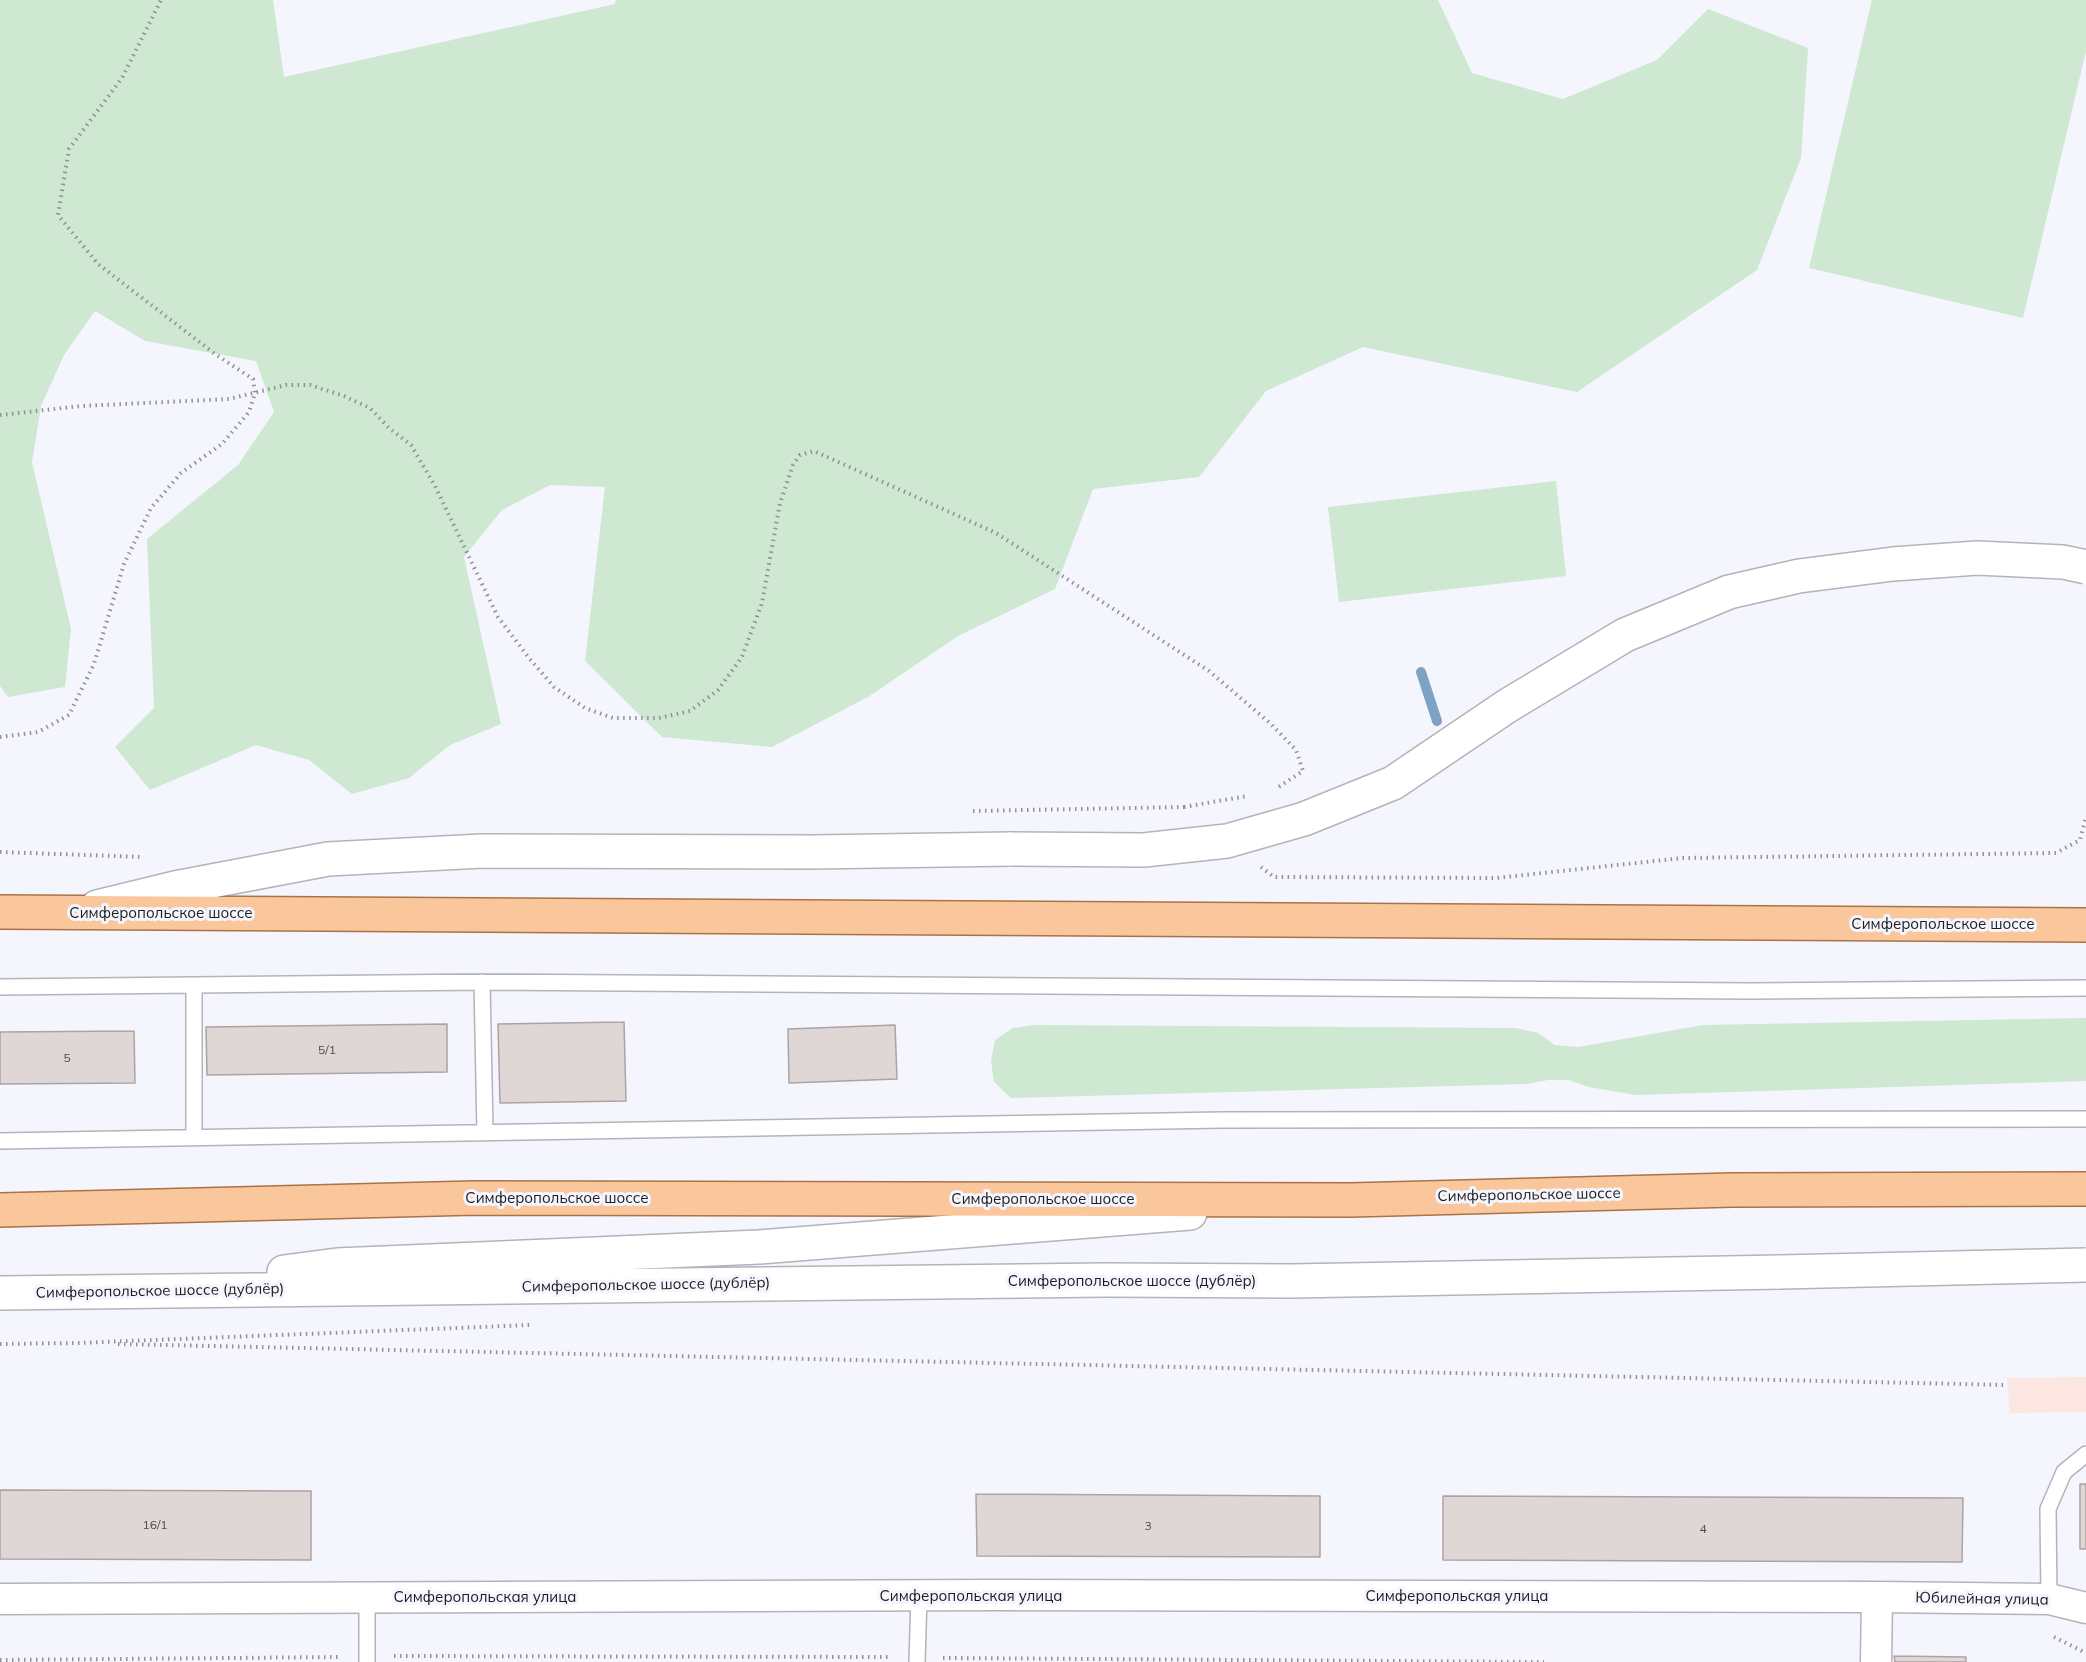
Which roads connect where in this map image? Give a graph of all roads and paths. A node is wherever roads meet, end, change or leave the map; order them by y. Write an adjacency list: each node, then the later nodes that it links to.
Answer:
1 (160, 0): 2 (path)
2 (255, 393): 3 (path); 5 (path); 6 (path)
3 (0, 415)
4 (2086, 567): 12 (main road, bridge)
5 (0, 737)
6 (1269, 792)
7 (1248, 796): 8 (path)
8 (1184, 807)
9 (2086, 817): 10 (path)
10 (2080, 840)
11 (0, 912): 12 (main road, Симферопольское шоссе)
12 (76, 912): 13 (main road, Симферопольское шоссе)
13 (2086, 925)
14 (482, 982): 15 (lane); 17 (lane); 19 (lane)
15 (194, 985): 16 (lane); 20 (lane)
16 (0, 987)
17 (2086, 988)
18 (2086, 1119): 19 (lane)
19 (485, 1133): 20 (lane)
20 (195, 1137): 21 (lane)
21 (0, 1141)
22 (2086, 1189): 23 (main road, Симферопольское шоссе)
23 (1351, 1200): 24 (main road, Симферопольское шоссе); 26 (main road)
24 (0, 1210)
25 (2086, 1265): 26 (main road, Симферопольское шоссе (дублёр), bridge)
26 (137, 1291): 27 (main road, Симферопольское шоссе (дублёр))
27 (0, 1293)
28 (78, 1343): 29 (path)
29 (2007, 1385)
30 (2086, 1454): 35 (lane)
31 (919, 1596): 32 (street, Симферопольская улица); 33 (street, Симферопольская улица); 39 (lane)
32 (1877, 1597): 35 (street, Юбилейная улица); 41 (street)
33 (367, 1598): 34 (street, Симферопольская улица); 37 (lane)
34 (0, 1599)
35 (2049, 1599): 36 (street, Юбилейная улица)
36 (2086, 1608)
37 (367, 1659): 38 (path); 39 (path)
38 (0, 1660)
39 (917, 1660): 40 (path)
40 (1544, 1662)
41 (1876, 1662)

